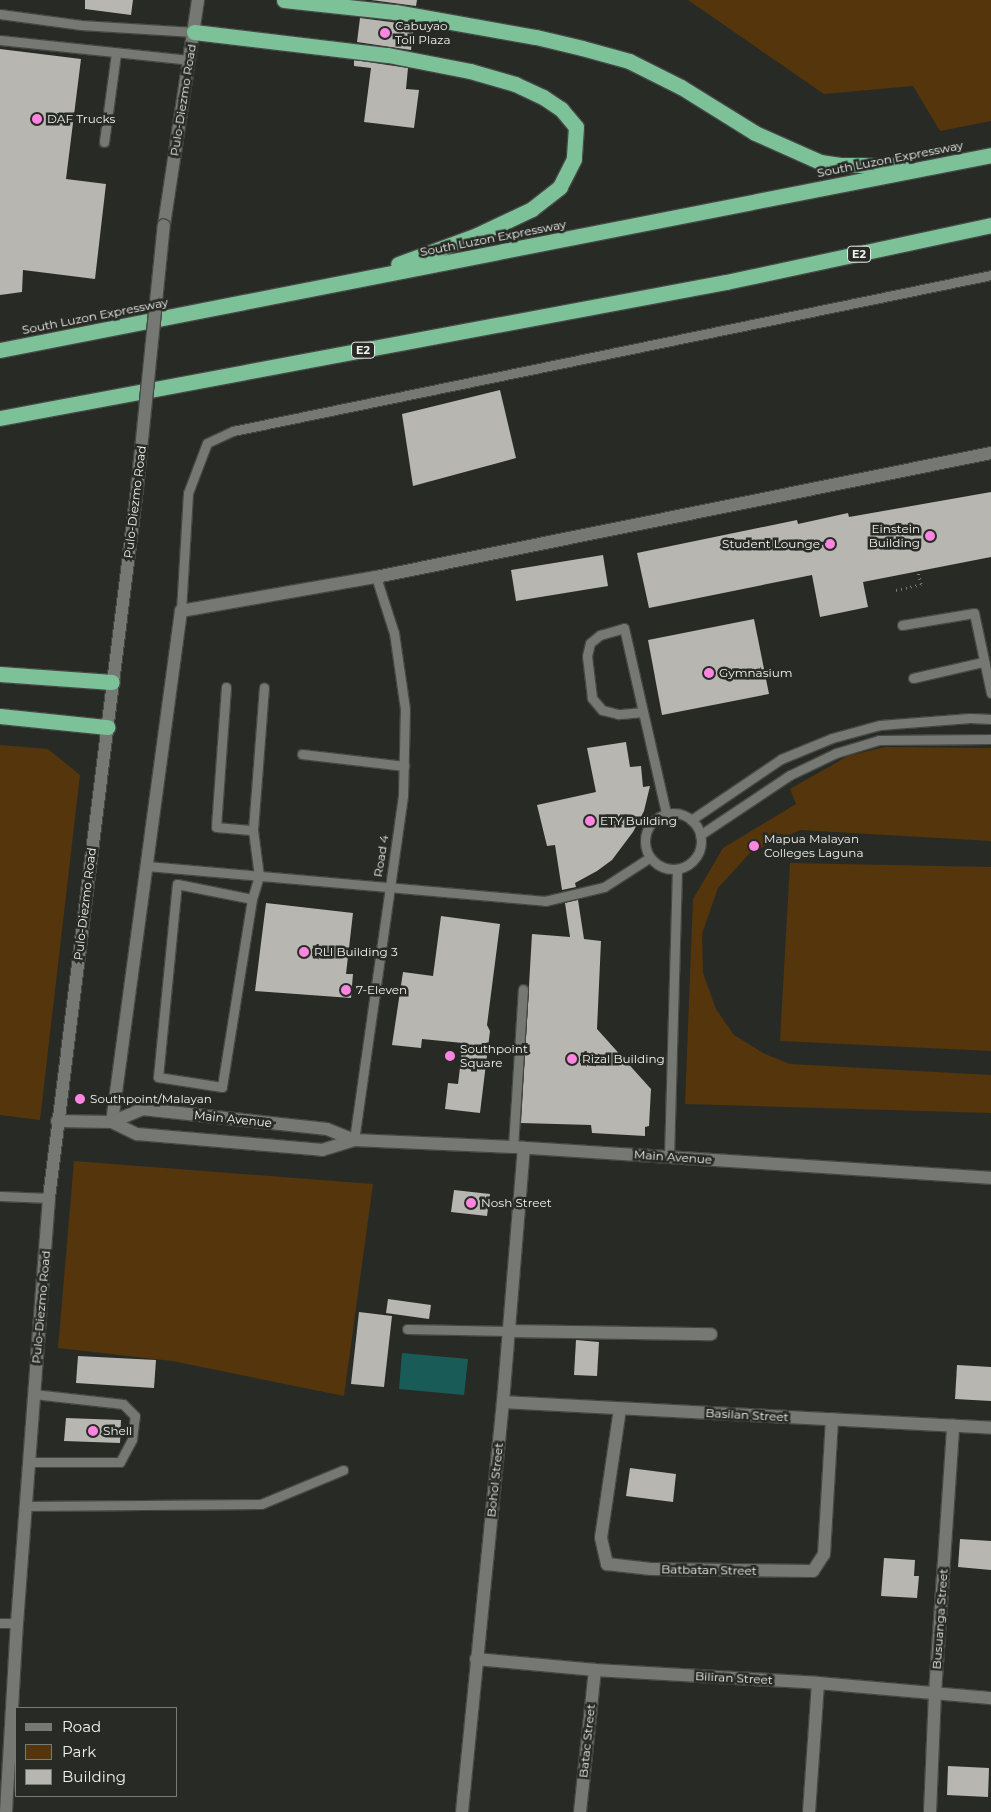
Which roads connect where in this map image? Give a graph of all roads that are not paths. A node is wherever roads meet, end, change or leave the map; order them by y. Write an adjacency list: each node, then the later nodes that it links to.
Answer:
1 (198, 0): 4 (street, Pulo-Diezmo Road)
2 (284, 0): 10 (highway)
3 (0, 14): 4 (lane)
4 (194, 32): 7 (street, Pulo-Diezmo Road); 13 (highway)
5 (0, 40): 6 (lane)
6 (116, 53): 7 (lane); 8 (lane)
7 (189, 60): 23 (street, Pulo-Diezmo Road, bridge)
8 (104, 142)
9 (991, 155): 10 (highway, South Luzon Expressway)
10 (942, 164): 13 (highway, South Luzon Expressway)
11 (991, 225): 15 (highway, E2)
12 (991, 275): 18 (lane)
13 (354, 280): 14 (highway, South Luzon Expressway)
14 (0, 350)
15 (0, 418)
16 (991, 453): 17 (street)
17 (376, 577): 18 (street); 33 (lane, Road 4)
18 (181, 611): 39 (street)
19 (902, 625): 20 (lane)
20 (983, 662): 22 (lane); 26 (lane)
21 (0, 674): 23 (highway)
22 (913, 678)
23 (112, 682): 30 (street, Pulo-Diezmo Road)
24 (226, 687): 36 (lane)
25 (264, 687): 36 (lane)
26 (991, 693)
27 (643, 712): 27 (lane); 34 (lane)
28 (0, 716): 30 (highway)
29 (991, 720): 35 (lane)
30 (107, 727): 45 (street, Pulo-Diezmo Road)
31 (991, 739): 37 (lane)
32 (302, 754): 33 (lane)
33 (404, 766): 42 (lane, Road 4)
34 (666, 813): 35 (lane); 38 (lane)
35 (691, 820): 37 (lane)
36 (253, 830): 41 (lane)
37 (700, 834): 40 (lane)
38 (649, 858): 40 (lane); 42 (lane)
39 (147, 866): 41 (lane); 46 (street)
40 (677, 869): 49 (lane)
41 (259, 876): 42 (lane); 43 (lane)
42 (389, 887): 47 (lane, Road 4)
43 (252, 899): 43 (lane)
44 (523, 989): 48 (lane)
45 (57, 1121): 46 (street, Main Avenue); 52 (street, Pulo-Diezmo Road)
46 (112, 1122): 47 (street, Main Avenue); 47 (street, Main Avenue)
47 (354, 1140): 48 (street, Main Avenue)
48 (518, 1147): 49 (street, Main Avenue); 54 (street, Bohol Street)
49 (669, 1157): 50 (street, Main Avenue)
50 (991, 1178)
51 (0, 1196): 52 (lane)
52 (49, 1198): 56 (street, Pulo-Diezmo Road)
53 (407, 1329): 54 (lane)
54 (508, 1331): 55 (street); 57 (street, Bohol Street)
55 (711, 1334)
56 (34, 1394): 62 (street, Pulo-Diezmo Road); 62 (lane)
57 (503, 1402): 58 (street, Basilan Street); 67 (street, Bohol Street)
58 (620, 1409): 59 (street, Basilan Street); 59 (street, Batbatan Street)
59 (832, 1419): 60 (street, Basilan Street)
60 (953, 1426): 61 (street, Basilan Street); 70 (street, Busuanga Street)
61 (991, 1428)
62 (29, 1462): 64 (street, Pulo-Diezmo Road)
63 (343, 1470): 64 (lane)
64 (25, 1506): 66 (street, Pulo-Diezmo Road)
65 (0, 1623): 66 (lane)
66 (17, 1623): 72 (street, Pulo-Diezmo Road)
67 (476, 1659): 68 (street, Biliran Street); 74 (street, Bohol Street)
68 (595, 1670): 69 (street, Biliran Street); 75 (street, Batac Street)
69 (818, 1683): 70 (street, Biliran Street); 76 (street)
70 (935, 1693): 71 (street, Biliran Street); 77 (street, Busuanga Street)
71 (991, 1698)
72 (4, 1750): 73 (street, Pulo-Diezmo Road)
73 (6, 1812)
74 (462, 1812)
75 (580, 1812)
76 (809, 1812)
77 (930, 1812)

